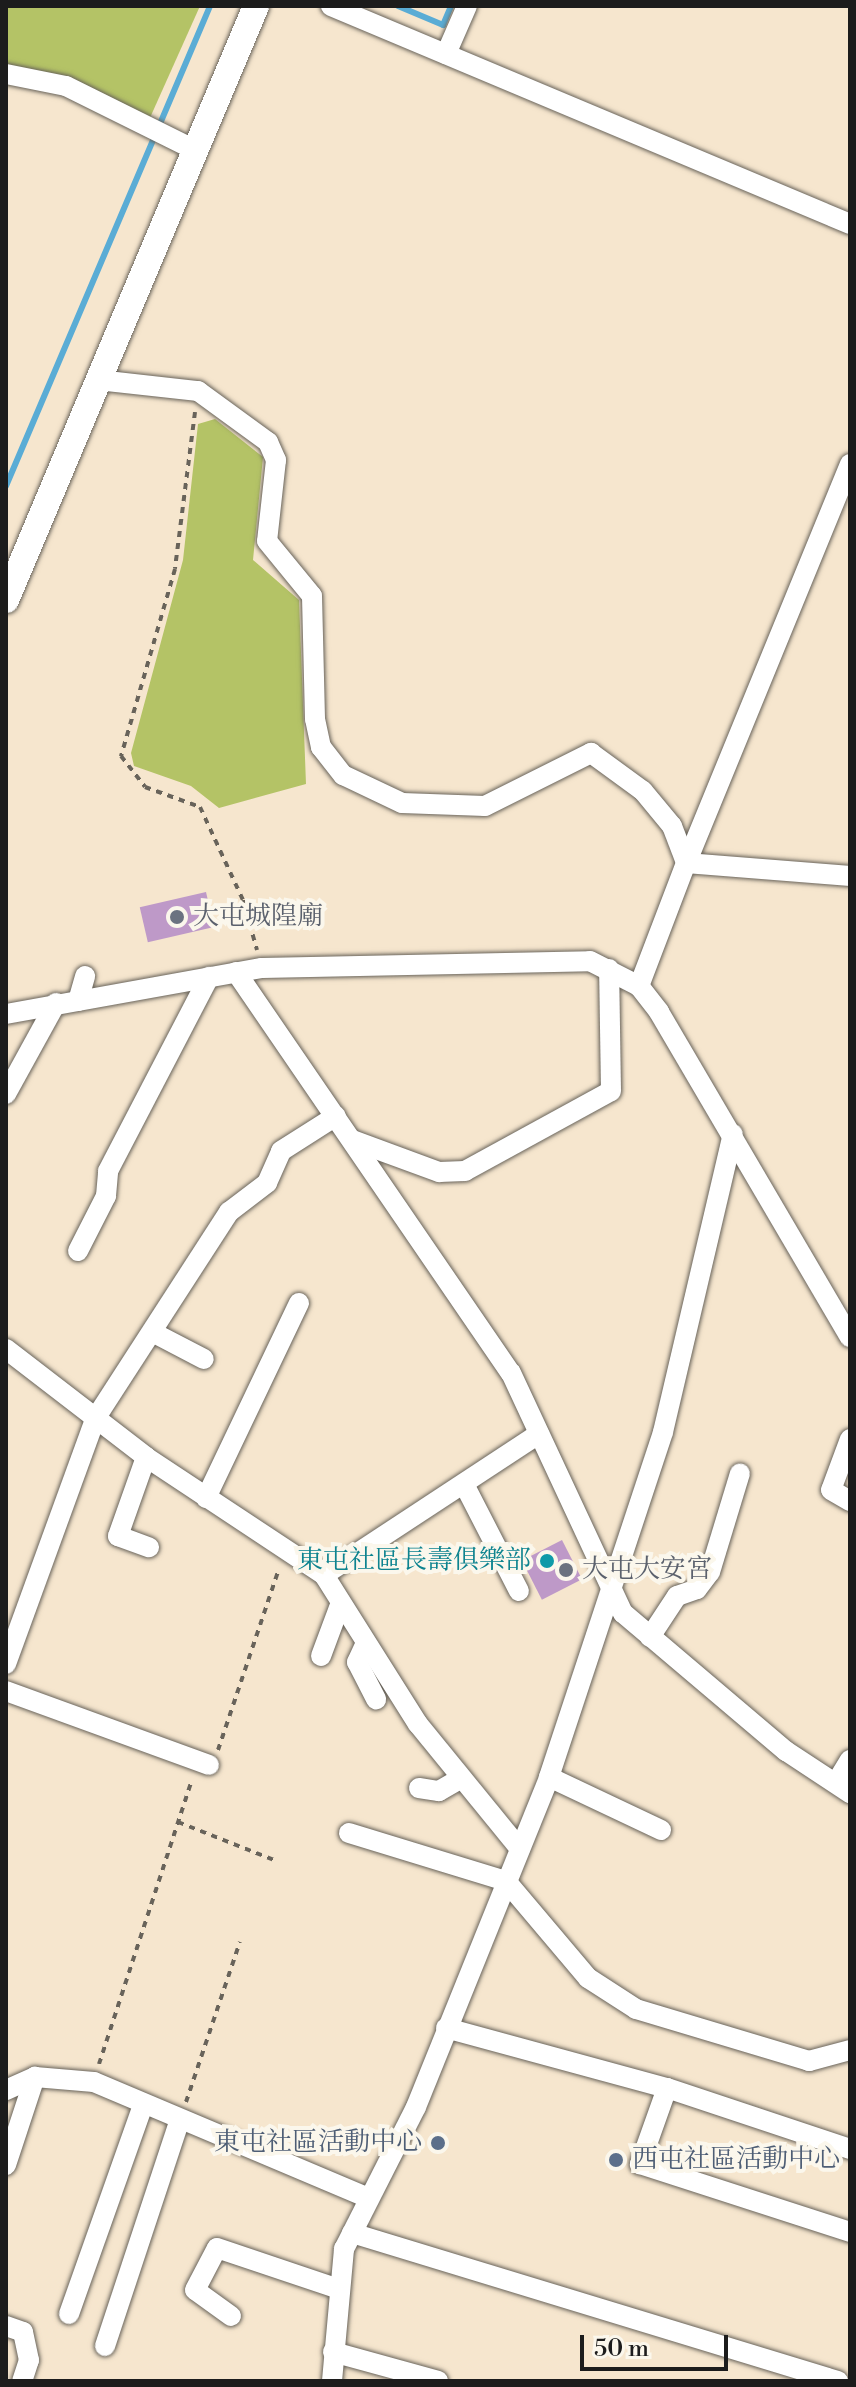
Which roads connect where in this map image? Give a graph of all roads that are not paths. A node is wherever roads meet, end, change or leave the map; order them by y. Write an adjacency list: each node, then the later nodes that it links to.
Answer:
1 (256, 6): 6 (main road)
2 (331, 6): 4 (street)
3 (467, 6): 4 (street)
4 (446, 54): 7 (street)
5 (6, 74): 6 (street)
6 (185, 145): 8 (main road)
7 (850, 224)
8 (98, 380): 10 (main road); 11 (street)
9 (850, 464): 11 (street)
10 (6, 600)
11 (686, 863): 12 (street); 17 (street)
12 (850, 876)
13 (609, 969): 14 (street); 17 (street); 24 (street)
14 (236, 972): 16 (street); 22 (street)
15 (85, 976): 18 (street)
16 (209, 977): 18 (street); 25 (street)
17 (639, 986): 23 (street)
18 (78, 1001): 19 (street)
19 (56, 1003): 20 (street); 21 (street)
20 (6, 1014)
21 (6, 1094)
22 (336, 1116): 24 (street); 27 (street)
23 (733, 1134): 28 (street); 41 (street)
24 (352, 1140): 32 (street)
25 (78, 1251)
26 (299, 1303): 37 (street)
27 (154, 1333): 30 (street); 31 (street)
28 (850, 1337)
29 (6, 1349): 31 (street)
30 (204, 1359)
31 (95, 1419): 34 (street); 47 (street)
32 (539, 1434): 36 (street); 41 (street)
33 (850, 1439): 38 (street)
34 (146, 1457): 37 (street); 39 (street)
35 (740, 1473): 44 (street)
36 (465, 1486): 40 (street); 42 (street)
37 (206, 1498): 40 (street)
38 (850, 1501)
39 (149, 1547)
40 (324, 1575): 43 (street)
41 (612, 1590): 44 (street); 52 (street)
42 (519, 1591)
43 (340, 1605): 45 (street); 46 (street)
44 (650, 1637): 55 (street)
45 (365, 1645): 49 (street); 53 (street)
46 (321, 1656)
47 (6, 1664)
48 (6, 1691): 51 (street)
49 (376, 1699)
50 (850, 1760): 55 (street)
51 (209, 1765)
52 (549, 1777): 56 (street); 58 (street)
53 (460, 1779): 54 (street); 58 (street)
54 (419, 1788)
55 (843, 1788)
56 (661, 1830)
57 (349, 1833): 59 (street)
58 (520, 1849): 59 (street)
59 (506, 1881): 60 (street); 61 (street)
60 (446, 2028): 63 (street); 69 (street)
61 (850, 2050)
62 (35, 2077): 64 (street); 65 (street); 68 (street)
63 (667, 2088): 67 (street); 70 (street)
64 (6, 2090)
65 (143, 2105): 66 (street); 73 (street)
66 (179, 2122): 69 (street); 76 (street)
67 (850, 2149)
68 (6, 2165)
69 (369, 2198): 71 (street)
70 (850, 2232)
71 (352, 2233): 72 (street); 81 (street)
72 (339, 2289): 74 (street); 77 (street)
73 (69, 2314)
74 (231, 2316)
75 (6, 2326): 78 (street)
76 (105, 2346)
77 (333, 2352): 79 (street); 80 (street)
78 (22, 2381)
79 (332, 2381)
80 (438, 2381)
81 (838, 2381)

